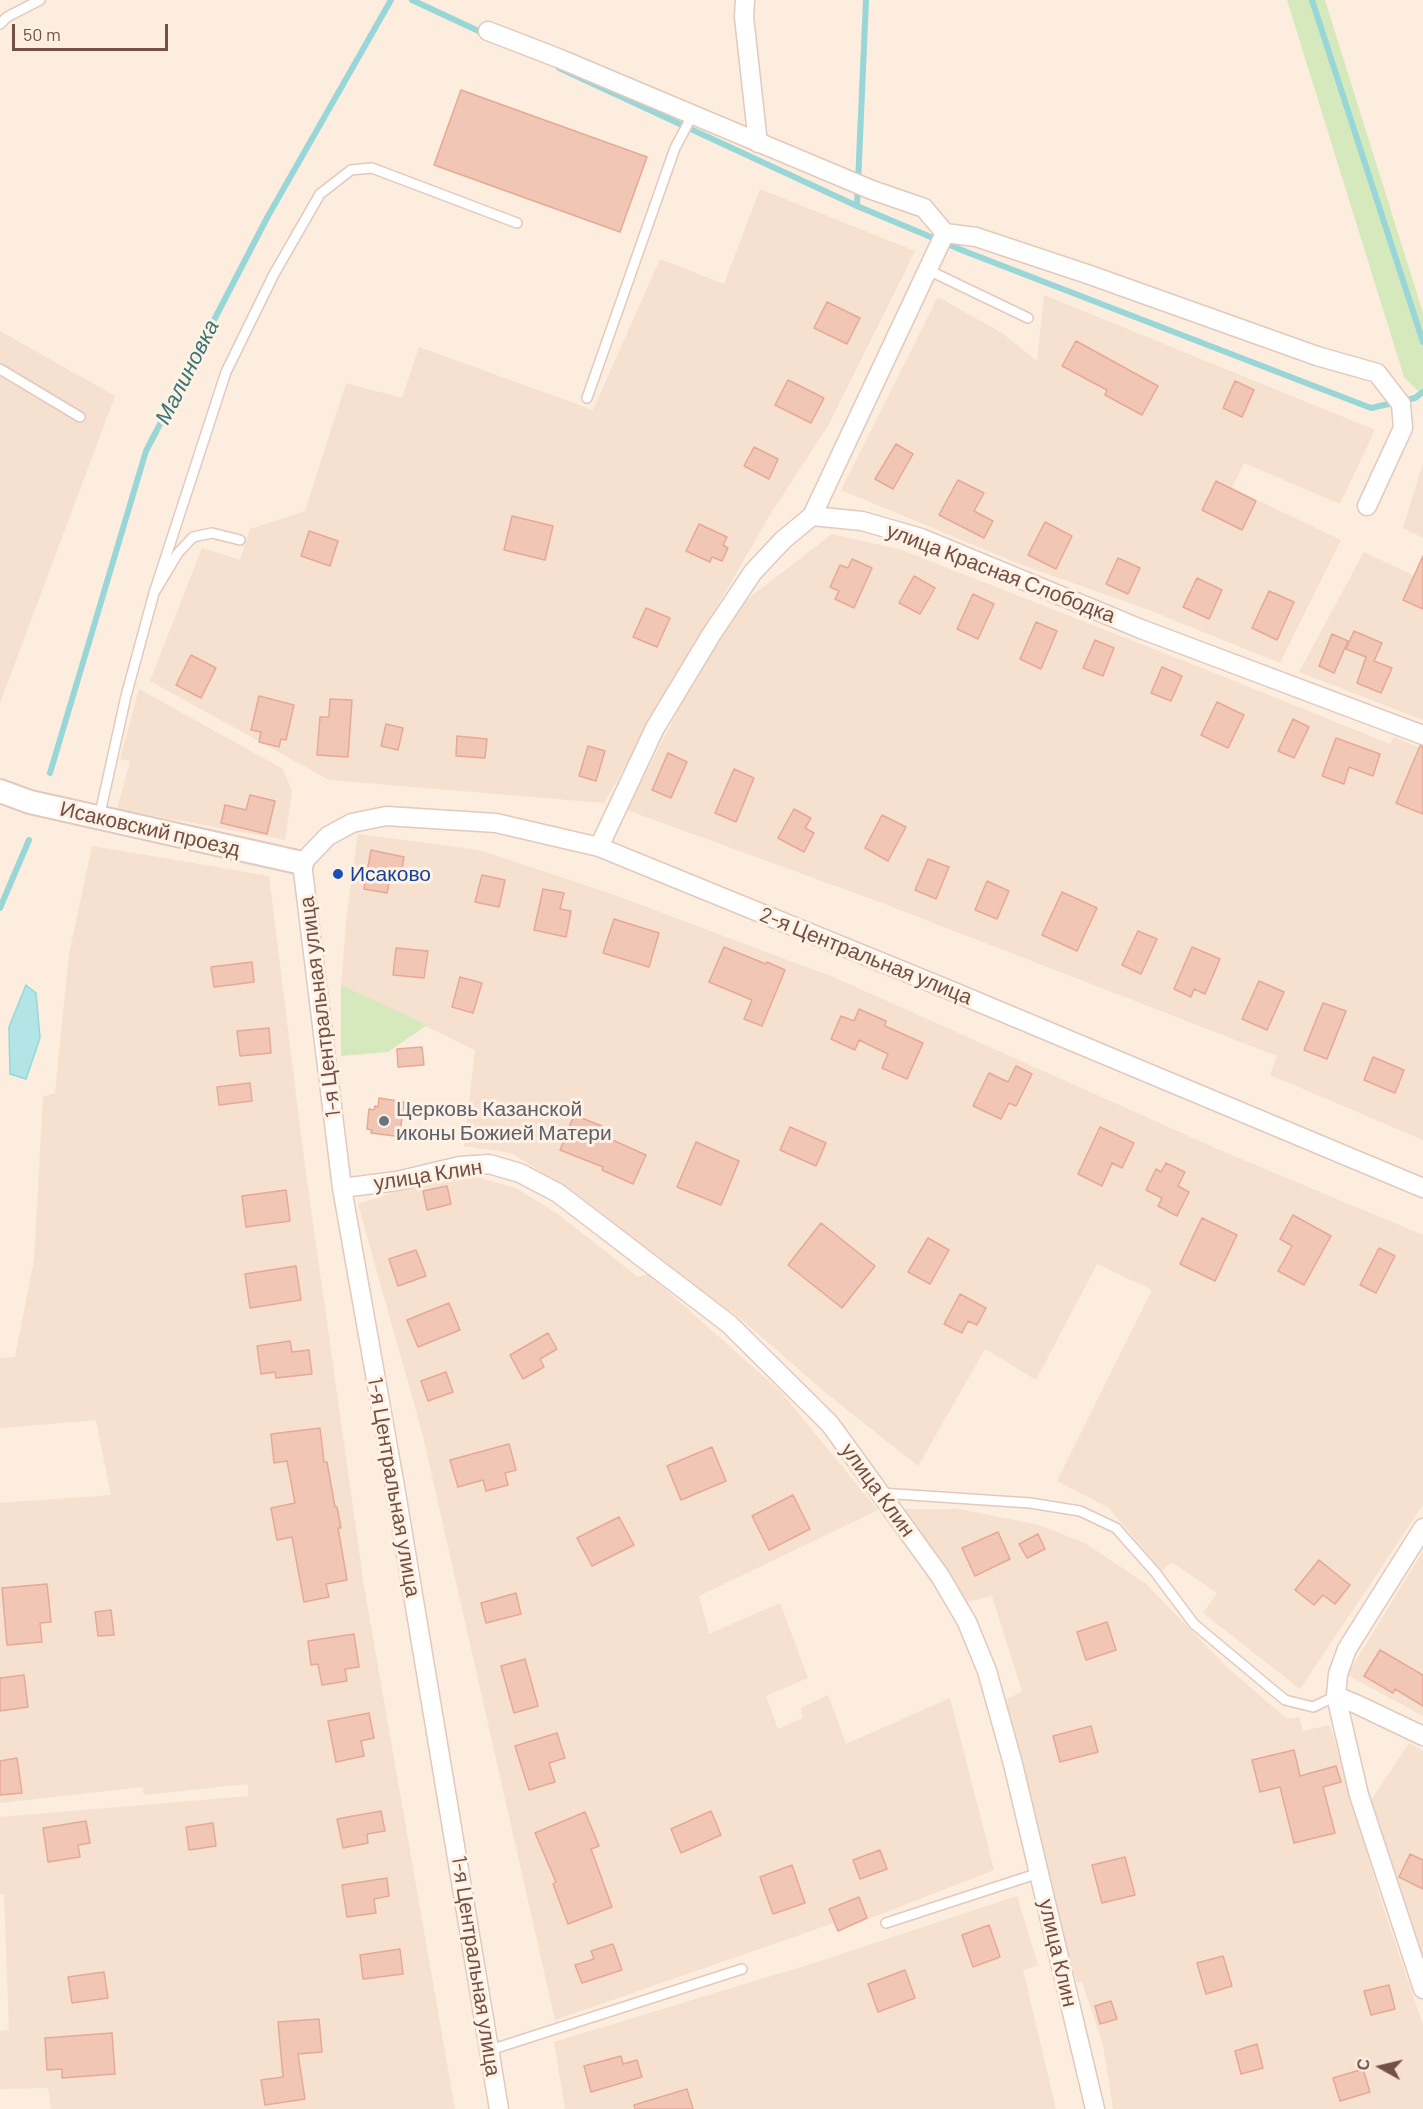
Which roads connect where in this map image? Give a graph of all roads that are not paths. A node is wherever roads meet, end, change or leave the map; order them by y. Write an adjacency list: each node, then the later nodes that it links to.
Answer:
1 (40, 0): 3 (lane)
2 (745, 0): 6 (street)
3 (0, 24)
4 (488, 31): 5 (street)
5 (692, 116): 6 (street); 12 (lane)
6 (758, 143): 8 (street)
7 (517, 223): 17 (lane)
8 (945, 233): 9 (street); 14 (street)
9 (928, 270): 10 (lane); 15 (street)
10 (1028, 318)
11 (0, 369): 13 (lane)
12 (587, 398)
13 (80, 417)
14 (1367, 506)
15 (812, 516): 18 (street, улица Красная Слободка); 21 (street)
16 (240, 540): 17 (lane)
17 (154, 593): 20 (lane)
18 (1423, 735)
19 (0, 790): 20 (street, Исаковский проезд)
20 (99, 818): 22 (street, Исаковский проезд)
21 (599, 847): 22 (street, 2-я Центральная улица); 24 (street, 2-я Центральная улица)
22 (302, 863): 23 (street, 1-я Центральная улица)
23 (342, 1188): 25 (street, улица Клин); 33 (street, 1-я Центральная улица)
24 (1423, 1188)
25 (881, 1493): 27 (lane); 29 (street, улица Клин)
26 (1423, 1528): 27 (street)
27 (1336, 1696): 28 (street); 32 (street)
28 (1423, 1736)
29 (1039, 1873): 30 (lane); 35 (street, улица Клин)
30 (886, 1923)
31 (742, 1969): 33 (lane)
32 (1423, 1989)
33 (490, 2050): 34 (street, 1-я Центральная улица)
34 (499, 2109)
35 (1095, 2109)

